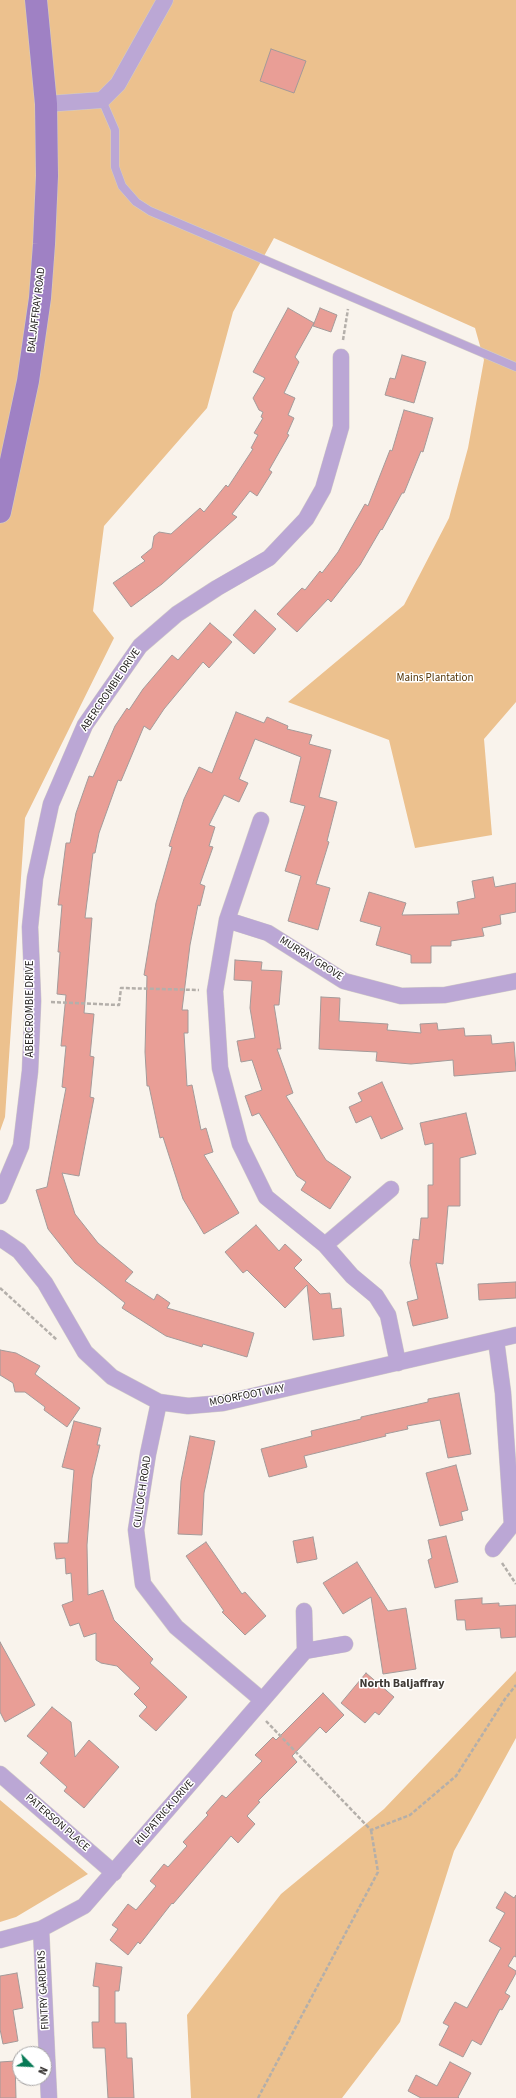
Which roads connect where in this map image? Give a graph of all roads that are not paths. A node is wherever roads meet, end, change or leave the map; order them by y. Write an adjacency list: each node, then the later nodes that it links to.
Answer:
1 (36, 0): 4 (main road, BALJAFFRAY ROAD)
2 (165, 0): 3 (street)
3 (102, 100): 4 (street); 6 (lane)
4 (46, 104): 7 (main road, BALJAFFRAY ROAD)
5 (341, 357): 12 (street, ABERCROMBIE DRIVE)
6 (516, 367)
7 (0, 512)
8 (262, 820): 9 (street)
9 (227, 920): 10 (street, MURRAY GROVE); 14 (street)
10 (516, 981)
11 (391, 1189): 14 (street)
12 (0, 1196)
13 (0, 1238): 18 (street, MOORFOOT WAY)
14 (325, 1245): 17 (street)
15 (516, 1335): 16 (street, MOORFOOT WAY)
16 (496, 1340): 17 (street, MOORFOOT WAY); 19 (street)
17 (398, 1363): 18 (street, MOORFOOT WAY)
18 (159, 1402): 24 (street, CULLOCH ROAD)
19 (514, 1525): 20 (street)
20 (493, 1549)
21 (304, 1611): 23 (street)
22 (345, 1644): 23 (street)
23 (305, 1651): 24 (street, KILPATRICK DRIVE)
24 (259, 1704): 26 (street, KILPATRICK DRIVE)
25 (0, 1774): 26 (street, PATERSON PLACE)
26 (114, 1873): 27 (street, KILPATRICK DRIVE)
27 (41, 1929): 28 (street, KILPATRICK DRIVE); 29 (street, FINTRY GARDENS)
28 (0, 1940)
29 (49, 2098)

